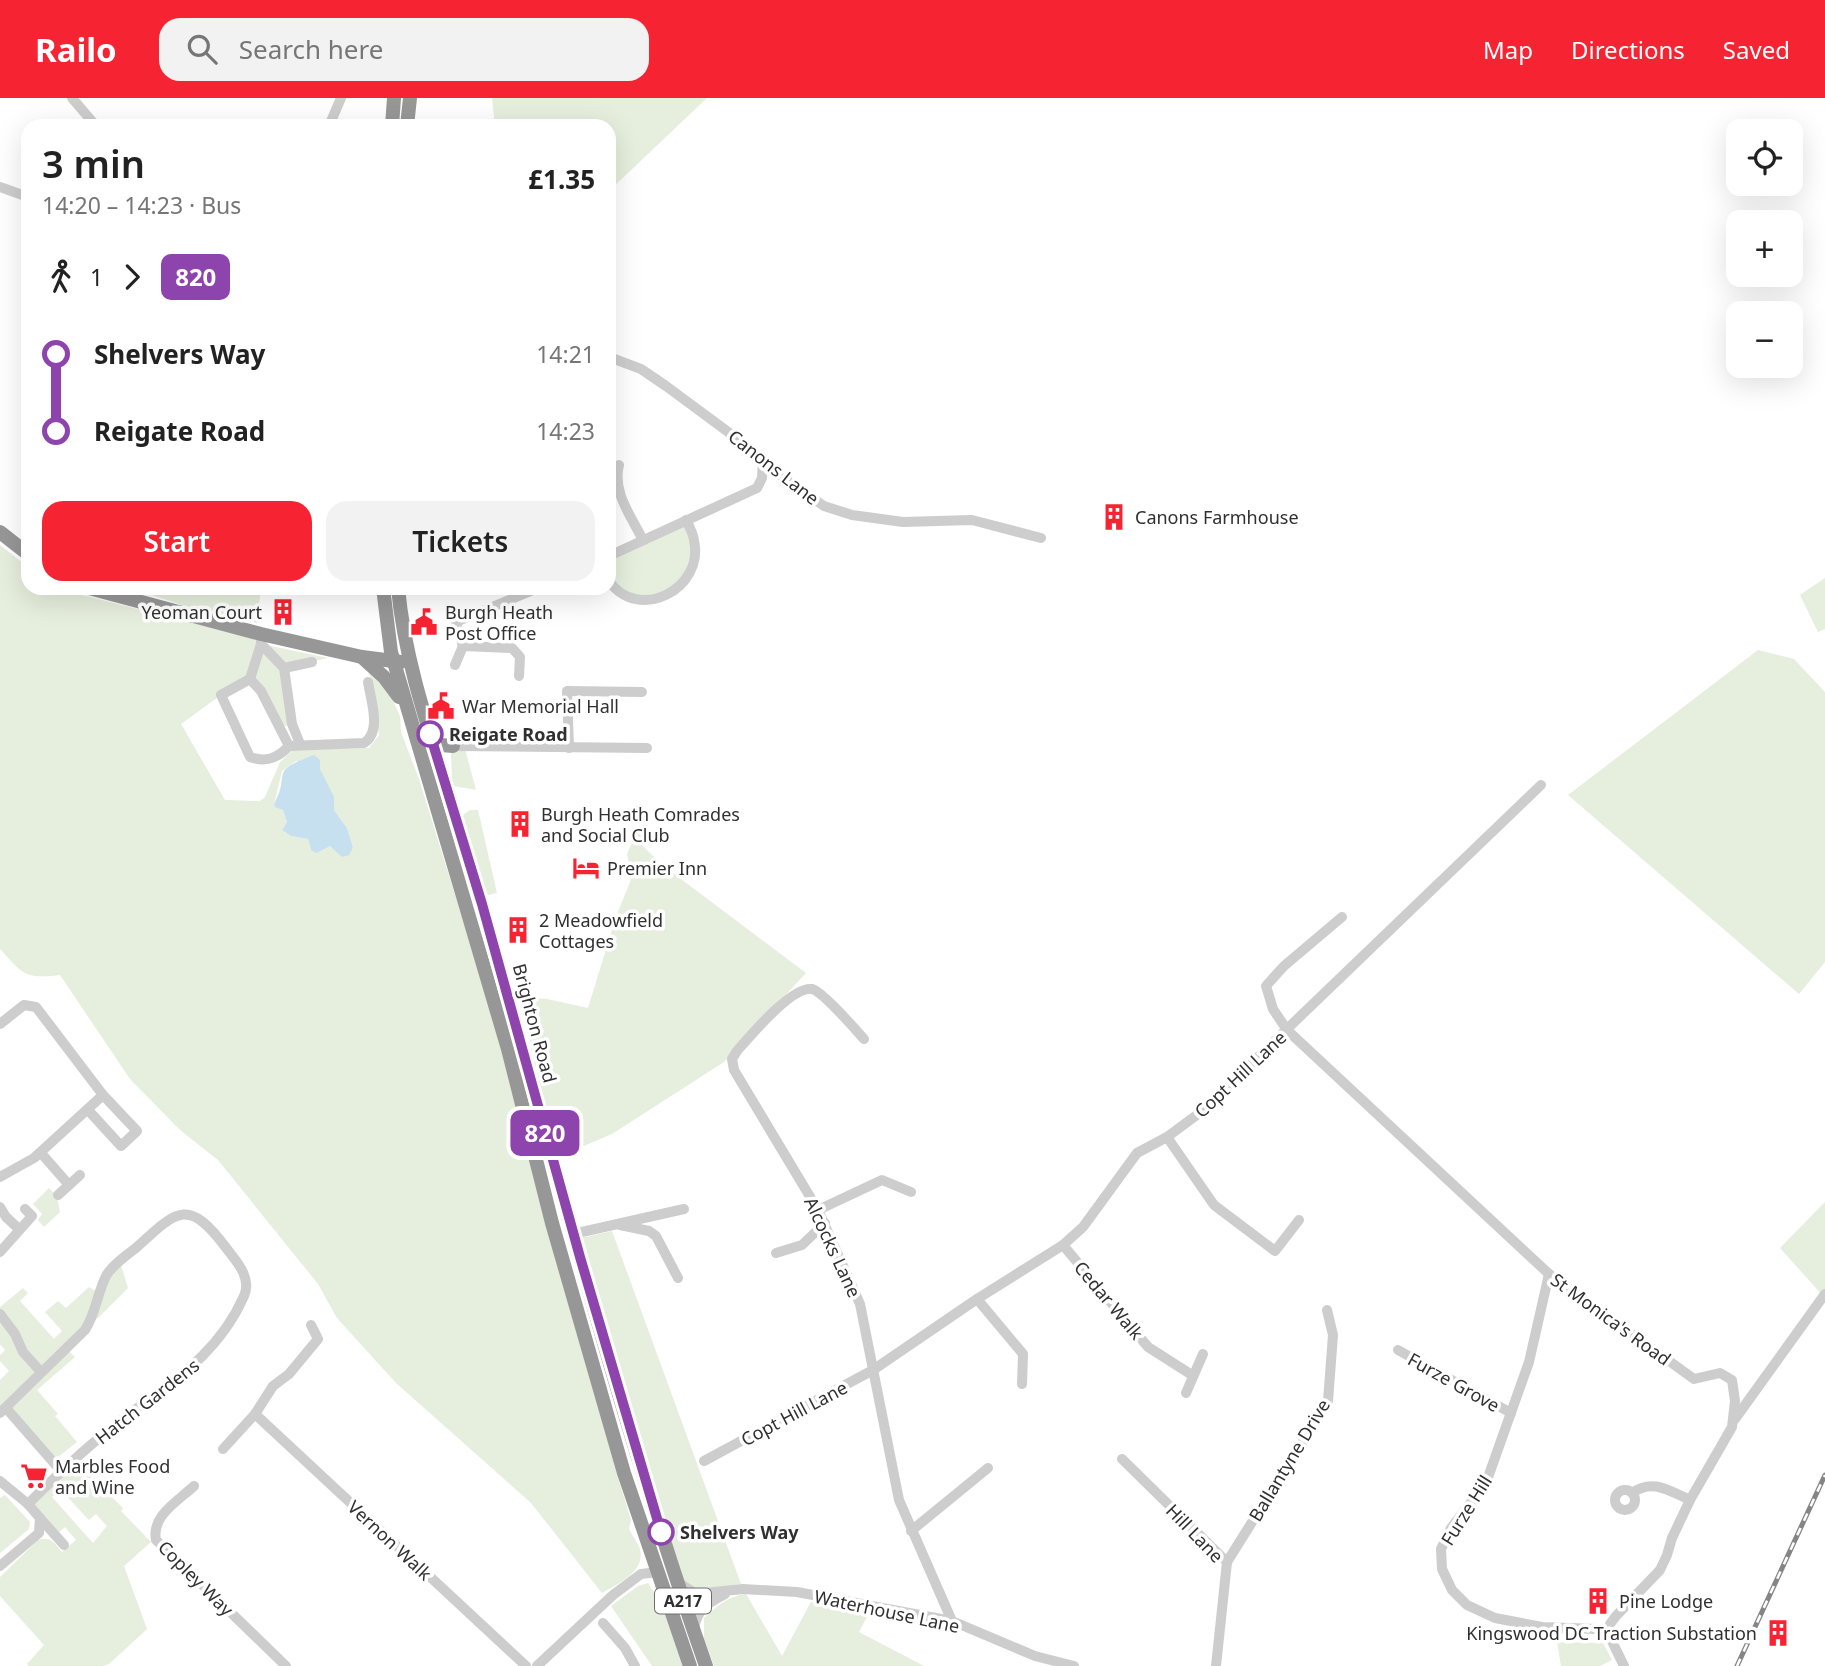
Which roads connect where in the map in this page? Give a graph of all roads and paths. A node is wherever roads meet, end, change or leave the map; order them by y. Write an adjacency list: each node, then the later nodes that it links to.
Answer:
1 (72, 98): 5 (street)
2 (341, 98): 6 (street)
3 (394, 98): 7 (highway)
4 (410, 98): 8 (highway)
5 (90, 119)
6 (332, 119)
7 (392, 119)
8 (408, 119)
9 (0, 187): 10 (street)
10 (21, 194)
11 (616, 360): 12 (street, Canons Lane)
12 (763, 460): 14 (street, Canons Lane); 17 (street)
13 (619, 465): 15 (street)
14 (778, 474): 17 (street); 20 (street, Canons Lane)
15 (616, 476)
16 (616, 482): 21 (street)
17 (757, 488): 18 (street)
18 (686, 520): 21 (street); 24 (street)
19 (0, 532): 22 (highway)
20 (1041, 538)
21 (643, 540): 23 (street)
22 (21, 548)
23 (616, 553)
24 (616, 588)
25 (114, 595): 30 (highway)
26 (384, 595): 29 (highway, Brighton Road / A217)
27 (399, 595): 33 (highway, Brighton Road / A217)
28 (510, 595): 31 (street)
29 (388, 637): 32 (highway); 35 (highway, Brighton Road / A217)
30 (261, 639): 32 (highway); 37 (street); 39 (street)
31 (463, 646): 36 (street); 38 (street)
32 (362, 657): 35 (highway); 42 (highway)
33 (407, 657): 35 (highway); 46 (highway, Brighton Road / A217)
34 (312, 662): 37 (street)
35 (394, 662): 42 (highway, Brighton Road / A217)
36 (455, 665)
37 (284, 668): 43 (street)
38 (519, 676)
39 (250, 679): 43 (street); 44 (street)
40 (368, 682): 44 (street)
41 (642, 692): 47 (street)
42 (407, 709): 49 (highway, Brighton Road / A217)
43 (287, 725): 44 (street)
44 (294, 745)
45 (453, 746): 46 (highway); 47 (street); 50 (highway)
46 (434, 747): 49 (highway); 50 (highway, Brighton Road / A217)
47 (569, 748): 48 (street)
48 (647, 748)
49 (423, 760): 109 (highway, Brighton Road / A217)
50 (442, 773): 73 (highway, Brighton Road / A217)
51 (1541, 785): 54 (street, Copt Hill Lane)
52 (1342, 917): 54 (street, St Monica's Road)
53 (0, 1024): 56 (street)
54 (1287, 1030): 58 (street, Copt Hill Lane); 77 (street, St Monica's Road)
55 (864, 1039): 68 (street, Alcocks Lane)
56 (103, 1095): 57 (street); 57 (street)
57 (88, 1110): 59 (street)
58 (1167, 1137): 69 (street); 74 (street, Copt Hill Lane)
59 (41, 1153): 61 (street); 62 (street)
60 (80, 1175): 62 (street)
61 (0, 1177)
62 (69, 1185): 64 (street)
63 (911, 1192): 68 (street)
64 (58, 1195)
65 (0, 1207): 72 (street)
66 (25, 1209): 72 (street)
67 (684, 1209): 71 (street)
68 (818, 1210): 70 (street, Alcocks Lane)
69 (1299, 1220)
70 (825, 1223): 76 (street); 86 (street, Alcocks Lane)
71 (614, 1224): 73 (street); 78 (street)
72 (19, 1229): 75 (street)
73 (573, 1234): 107 (highway, Brighton Road / A217)
74 (1063, 1245): 80 (street, Copt Hill Lane); 88 (street, Cedar Walk)
75 (0, 1252)
76 (776, 1253)
77 (1549, 1274): 92 (street, Furze Hill); 94 (street, St Monica's Road)
78 (678, 1278)
79 (1825, 1294): 94 (street)
80 (977, 1299): 86 (street, Copt Hill Lane); 89 (street)
81 (1327, 1310): 110 (street, Ballantyne Drive)
82 (0, 1314): 87 (street)
83 (311, 1325): 93 (street)
84 (1398, 1350): 92 (street, Furze Grove)
85 (1203, 1354): 88 (street)
86 (873, 1370): 97 (street, Copt Hill Lane); 106 (street, Alcocks Lane)
87 (41, 1372): 91 (street, Hatch Gardens); 99 (street, Hatch Gardens)
88 (1192, 1376): 90 (street)
89 (1022, 1384)
90 (1186, 1393)
91 (3, 1411): 99 (street)
92 (1511, 1413): 119 (street, Furze Hill)
93 (254, 1414): 95 (street); 121 (street, Vernon Walk)
94 (1735, 1419): 103 (street)
95 (223, 1449)
96 (1122, 1459): 110 (street, Hill Lane)
97 (704, 1461)
98 (988, 1468): 106 (street)
99 (61, 1471): 104 (street, Hatch Gardens)
100 (0, 1481): 104 (street)
101 (194, 1486): 120 (street, Copley Way)
102 (1632, 1493): 103 (street)
103 (1690, 1500): 119 (street)
104 (28, 1504): 105 (street)
105 (40, 1518): 108 (street); 111 (street)
106 (911, 1531): 116 (street, Alcocks Lane)
107 (662, 1535): 112 (highway); 114 (highway, Brighton Road / A217)
108 (64, 1545)
109 (651, 1546): 112 (highway, Brighton Road / A217); 113 (street)
110 (1227, 1562): 127 (street, Hill Lane)
111 (0, 1566)
112 (658, 1572): 113 (street); 124 (highway, Brighton Road / A217)
113 (641, 1574): 122 (street)
114 (675, 1578): 115 (street, Waterhouse Lane); 118 (highway, Brighton Road / A217)
115 (734, 1590): 116 (street, Waterhouse Lane); 118 (street)
116 (952, 1621): 126 (street, Waterhouse Lane)
117 (603, 1623): 123 (street)
118 (694, 1632): 125 (highway, Brighton Road / A217)
119 (1608, 1633): 128 (street)
120 (286, 1666)
121 (526, 1666)
122 (537, 1666)
123 (635, 1666)
124 (690, 1666)
125 (706, 1666)
126 (1074, 1666)
127 (1216, 1666)
128 (1624, 1666)

